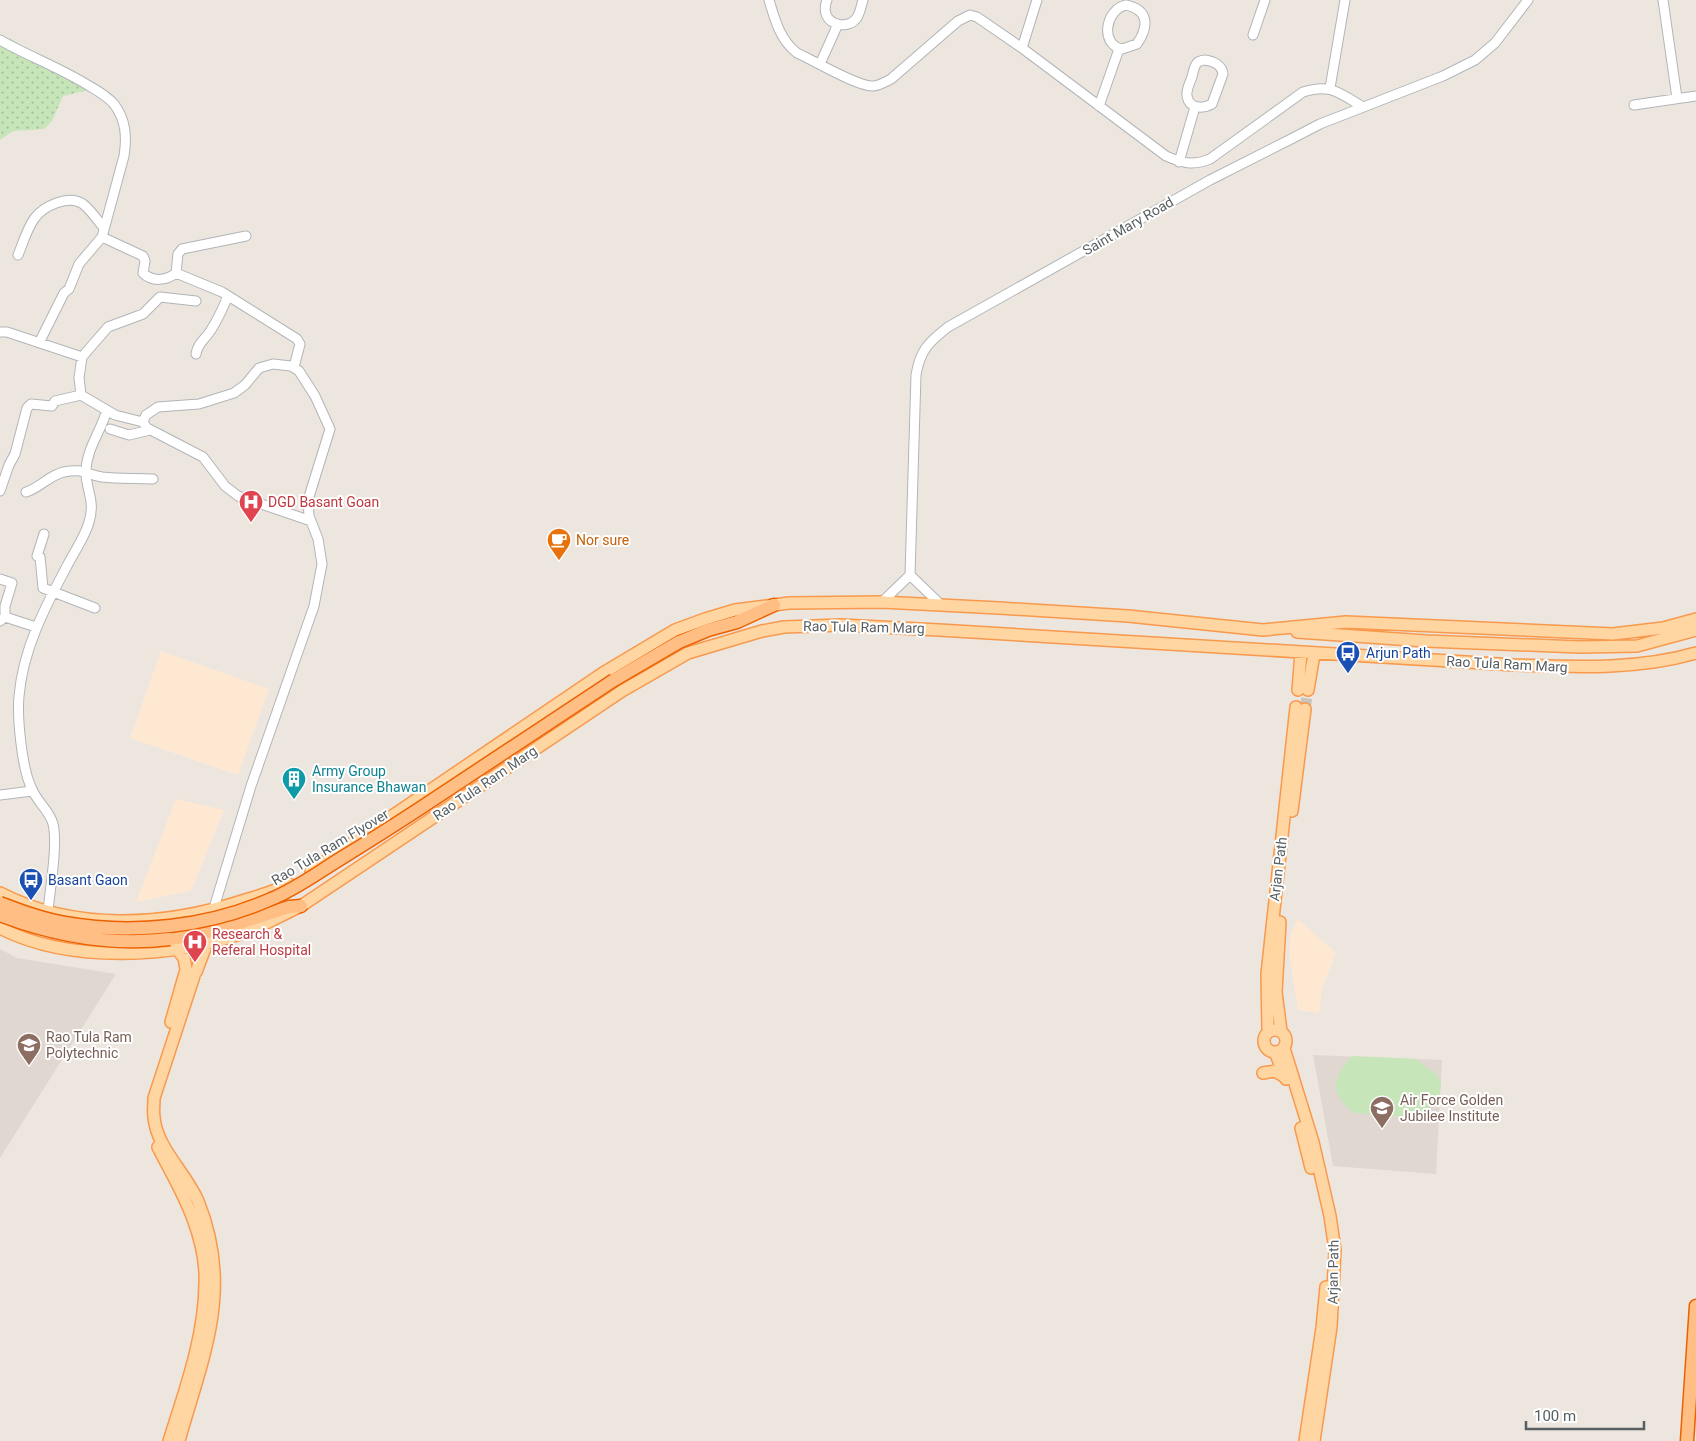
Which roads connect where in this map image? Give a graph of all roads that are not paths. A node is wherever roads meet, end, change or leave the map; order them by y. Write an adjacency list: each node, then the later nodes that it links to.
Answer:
1 (769, 0): 14 (street)
2 (827, 0): 9 (street)
3 (863, 0): 9 (street)
4 (1037, 0): 12 (street)
5 (1265, 0): 10 (street)
6 (1345, 0): 15 (street)
7 (1528, 0): 21 (street, Saint Mary Road)
8 (1663, 0): 17 (street)
9 (838, 24): 14 (street)
10 (1253, 35)
11 (0, 40): 23 (street)
12 (1022, 48): 14 (street); 19 (street)
13 (1119, 49): 13 (street); 19 (street)
14 (820, 64)
15 (1330, 88): 21 (street); 22 (street)
16 (1696, 96): 17 (street)
17 (1677, 98): 18 (street)
18 (1634, 105)
19 (1099, 106): 22 (street)
20 (1195, 107): 20 (street); 22 (street)
21 (1363, 107): 45 (street, Saint Mary Road)
22 (1179, 162)
23 (103, 232): 25 (street); 26 (street); 30 (street)
24 (246, 236): 26 (street)
25 (18, 254)
26 (176, 273): 27 (street)
27 (228, 296): 31 (street); 33 (street)
28 (196, 301): 32 (street)
29 (0, 332): 30 (street)
30 (39, 343): 32 (street)
31 (196, 354)
32 (82, 357): 34 (street)
33 (294, 368): 36 (street); 43 (street)
34 (81, 395): 35 (street); 41 (street)
35 (107, 410): 36 (street); 39 (street)
36 (143, 422): 38 (street)
37 (110, 429): 38 (street)
38 (150, 430): 43 (street)
39 (86, 471): 40 (street); 42 (street); 47 (street)
40 (153, 479)
41 (0, 491)
42 (26, 492)
43 (311, 521): 67 (street)
44 (44, 534): 47 (street)
45 (910, 575): 48 (street); 50 (street)
46 (0, 579): 52 (street)
47 (53, 592): 51 (street); 54 (street)
48 (882, 602): 49 (main road, Rao Tula Ram Marg); 50 (main road, Rao Tula Ram Marg)
49 (774, 605): 63 (highway, Rao Tula Ram Flyover, bridge); 67 (main road, Rao Tula Ram Marg)
50 (941, 605): 55 (main road, Rao Tula Ram Marg)
51 (95, 608)
52 (3, 619): 54 (street)
53 (1696, 619): 55 (main road, Rao Tula Ram Marg)
54 (36, 627): 60 (street)
55 (1263, 630): 56 (main road)
56 (1696, 630)
57 (1301, 653): 59 (main road, Rao Tula Ram Marg); 59 (main road); 65 (main road, Rao Tula Ram Marg)
58 (1696, 653): 59 (main road, Rao Tula Ram Marg)
59 (1314, 654)
60 (32, 791): 61 (street); 66 (street)
61 (0, 795)
62 (0, 893): 64 (main road, Rao Tula Ram Marg)
63 (0, 903)
64 (29, 905): 66 (main road, Rao Tula Ram Marg); 70 (main road)
65 (302, 906): 68 (highway, bridge); 71 (main road, Rao Tula Ram Marg)
66 (48, 911): 67 (main road, Rao Tula Ram Marg)
67 (213, 911)
68 (0, 916)
69 (0, 928): 70 (main road, Rao Tula Ram Marg)
70 (12, 934): 72 (main road, Rao Tula Ram Marg)
71 (207, 943): 72 (main road, Rao Tula Ram Marg); 73 (main road)
72 (176, 948): 73 (main road)
73 (190, 972): 79 (main road)
74 (1281, 1030): 75 (main road); 75 (main road, Arjan Path); 76 (main road)
75 (1268, 1031): 76 (main road)
76 (1280, 1050): 78 (main road, Arjan Path); 84 (main road, Arjan Path)
77 (1262, 1073): 78 (main road)
78 (1285, 1077): 83 (main road, Arjan Path)
79 (156, 1138): 81 (main road); 82 (main road)
80 (1696, 1306): 85 (highway)
81 (169, 1441)
82 (179, 1441)
83 (1305, 1441)
84 (1314, 1441)
85 (1687, 1441)

